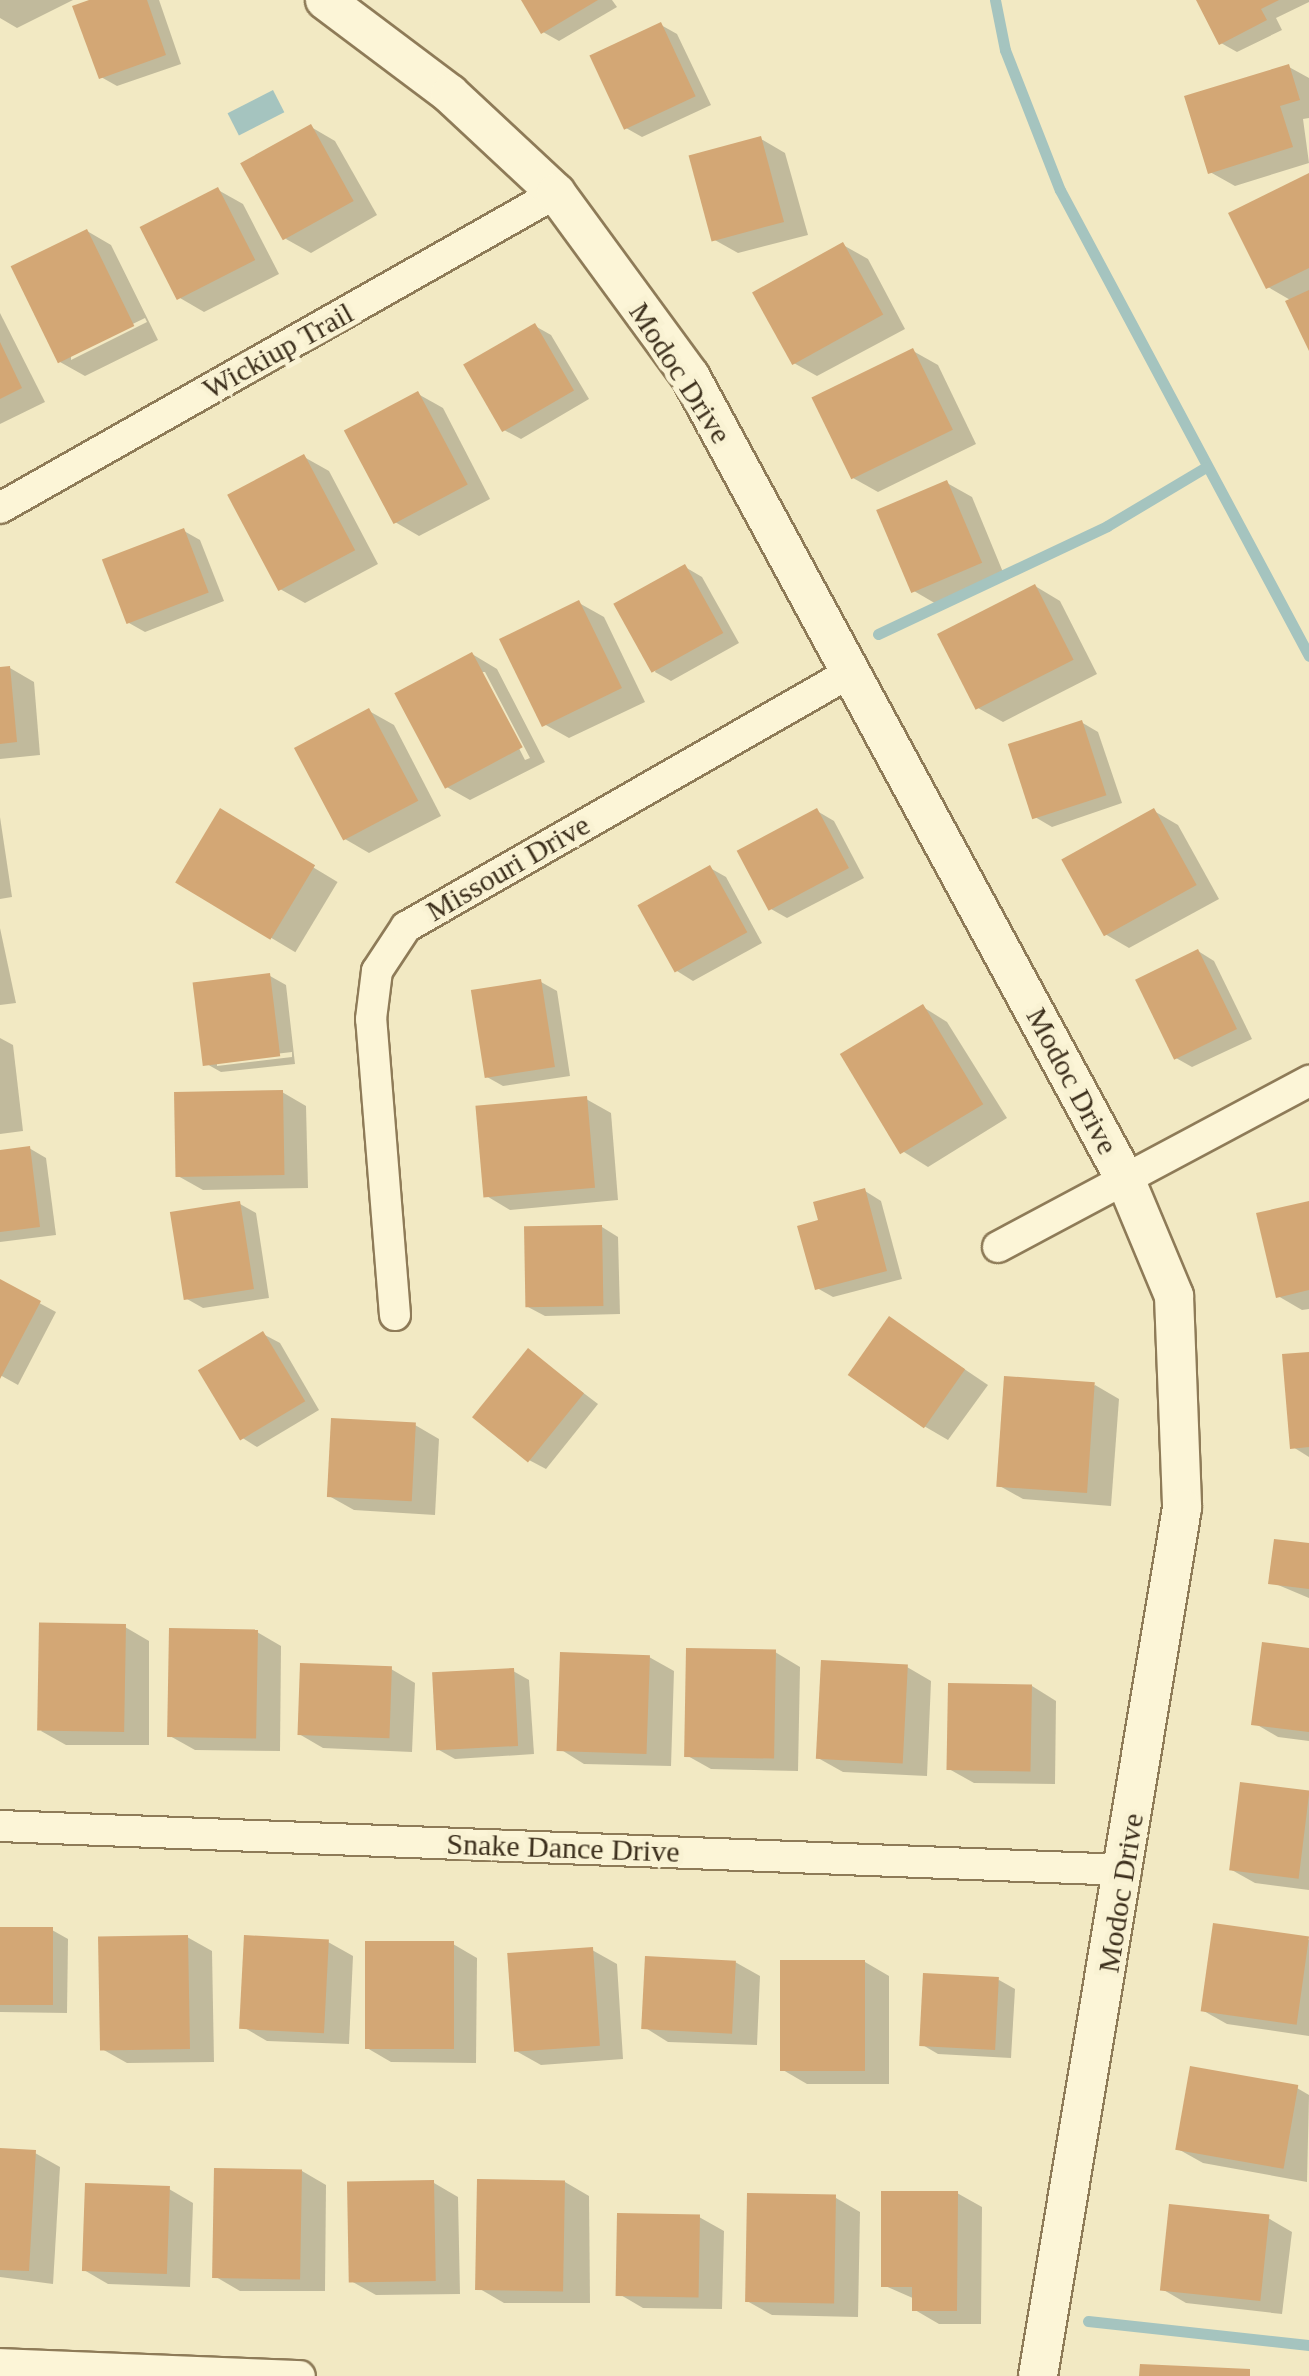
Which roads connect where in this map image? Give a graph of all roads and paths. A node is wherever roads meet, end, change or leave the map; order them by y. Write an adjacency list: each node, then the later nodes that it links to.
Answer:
1 (325, 0): 2 (street, Modoc Drive)
2 (556, 194): 3 (street, Wickiup Trail); 4 (street, Modoc Drive)
3 (0, 508)
4 (851, 672): 6 (street, Modoc Drive); 8 (street, Missouri Drive)
5 (1309, 1081): 6 (street)
6 (1126, 1181): 7 (street); 10 (street, Modoc Drive)
7 (998, 1247)
8 (395, 1315)
9 (0, 1826): 10 (street, Snake Dance Drive)
10 (1126, 1870): 13 (street, Modoc Drive)
11 (0, 2364): 12 (street)
12 (300, 2376)
13 (1038, 2376)

